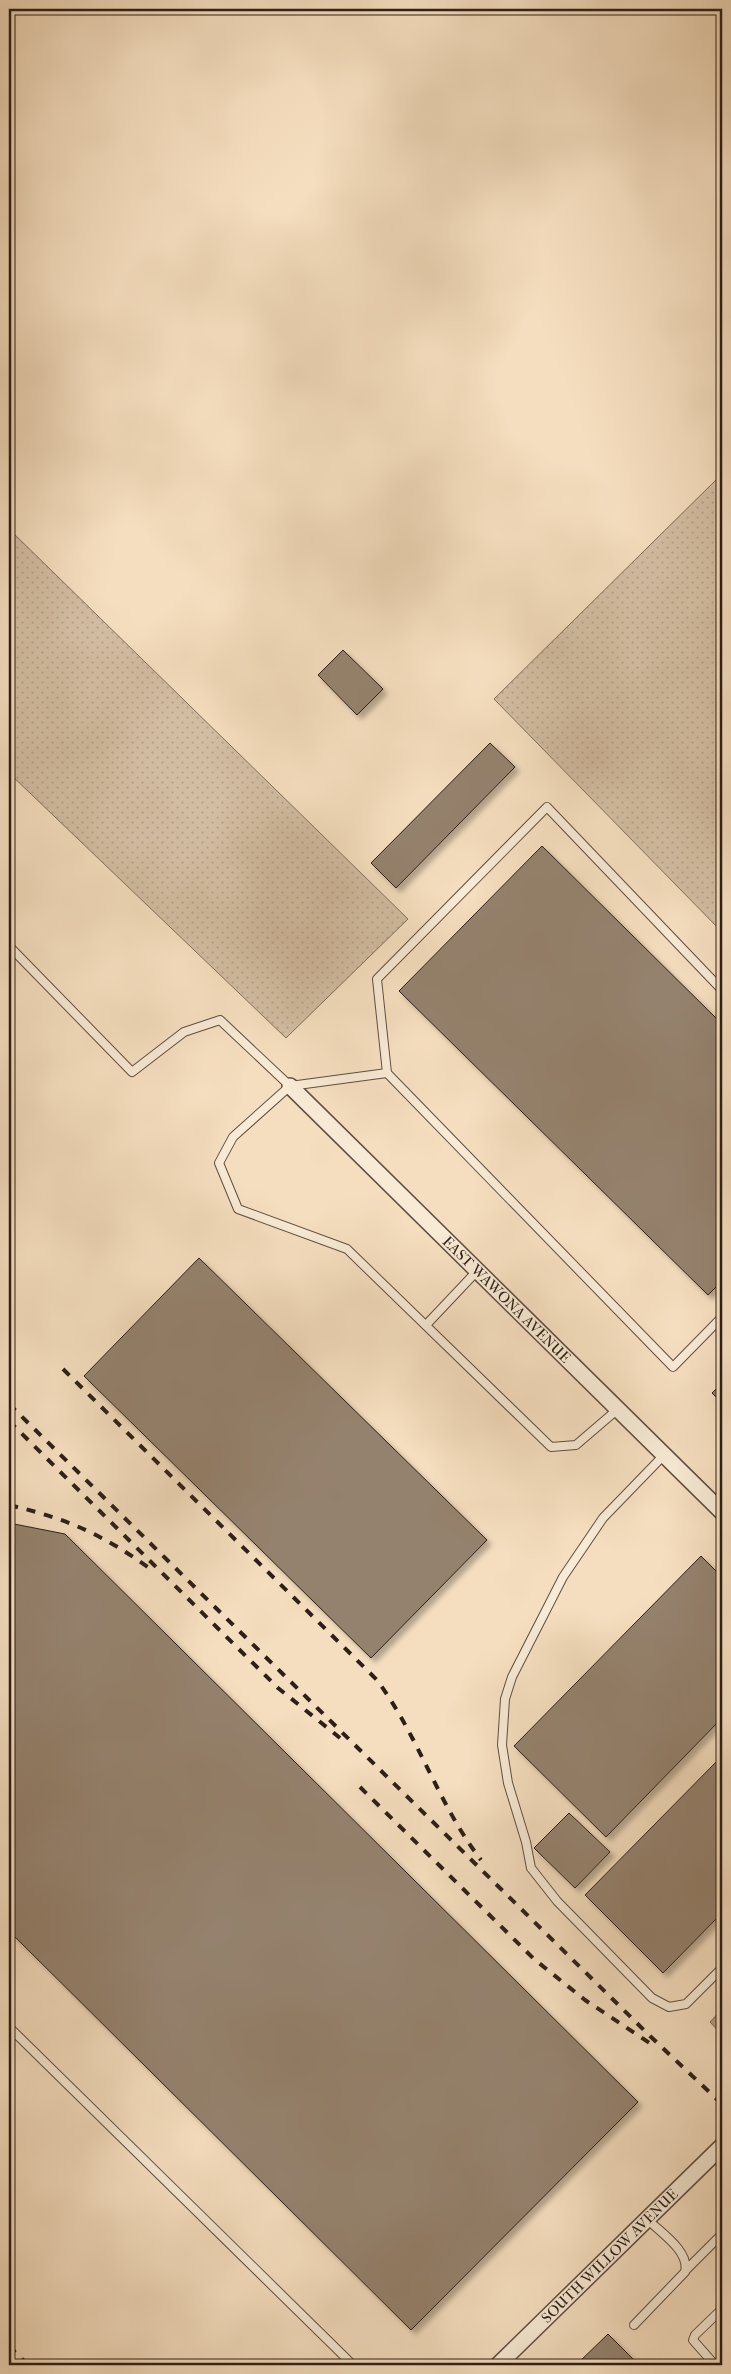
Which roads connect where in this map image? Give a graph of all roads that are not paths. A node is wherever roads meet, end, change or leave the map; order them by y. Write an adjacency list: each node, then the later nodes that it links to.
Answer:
1 (9, 946): 4 (lane)
2 (722, 990): 3 (lane)
3 (387, 1073): 4 (lane); 6 (lane)
4 (290, 1086): 5 (street, EAST WAWONA AVENUE); 7 (lane)
5 (478, 1271): 7 (lane); 8 (street, EAST WAWONA AVENUE)
6 (722, 1317)
7 (426, 1326): 8 (lane)
8 (618, 1409): 9 (street, EAST WAWONA AVENUE)
9 (664, 1455): 10 (street, EAST WAWONA AVENUE); 11 (lane)
10 (722, 1512)
11 (722, 1968)
12 (9, 2027): 19 (lane)
13 (722, 2146): 14 (street, SOUTH WILLOW AVENUE)
14 (647, 2219): 16 (lane); 20 (street, SOUTH WILLOW AVENUE)
15 (722, 2234): 16 (lane)
16 (685, 2272): 18 (lane)
17 (722, 2309): 21 (lane)
18 (634, 2325)
19 (353, 2365)
20 (498, 2365)
21 (715, 2365)

